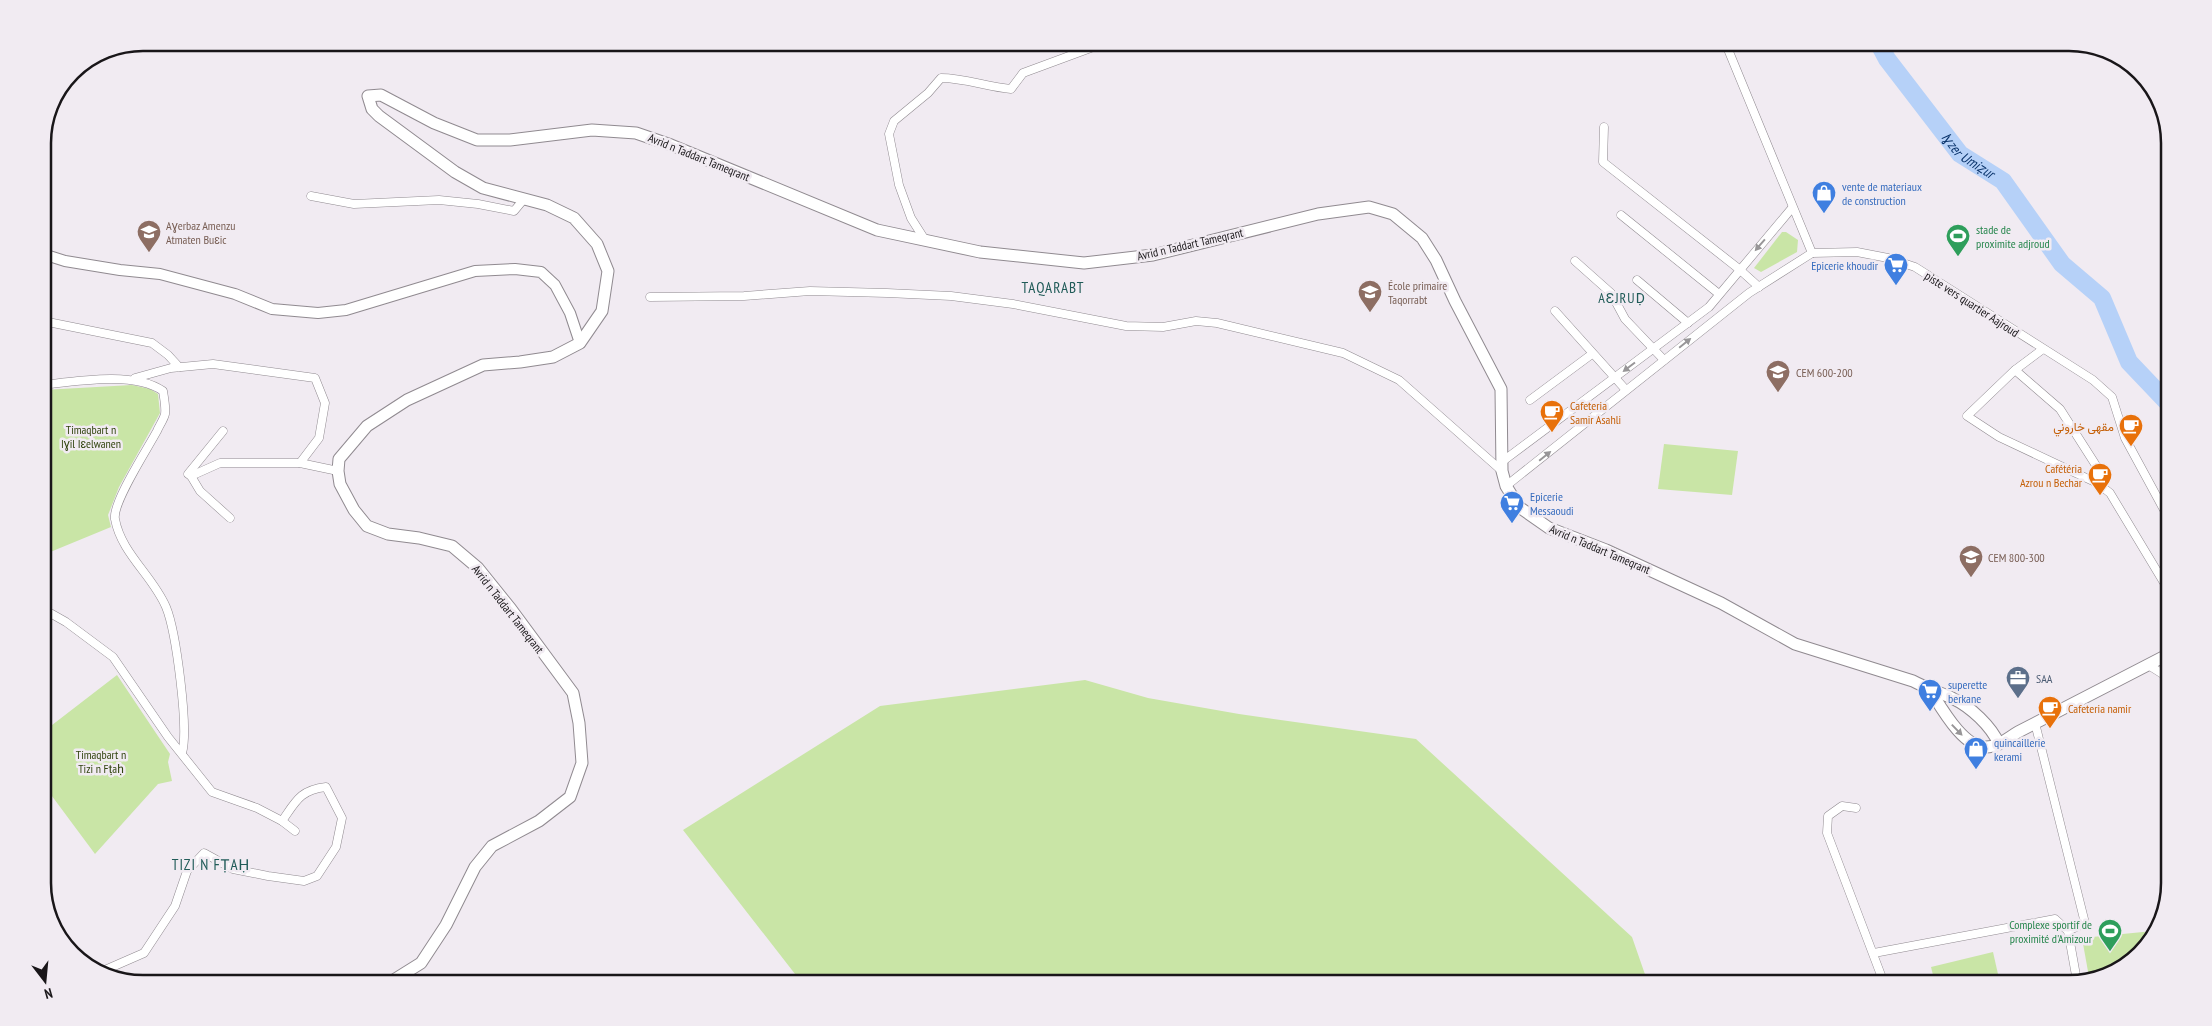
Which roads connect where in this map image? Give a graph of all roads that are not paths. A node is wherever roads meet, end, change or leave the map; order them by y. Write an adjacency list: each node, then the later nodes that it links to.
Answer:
1 (1083, 51): 8 (street)
2 (1729, 51): 6 (street)
3 (1604, 127): 12 (street)
4 (311, 196): 5 (street)
5 (524, 199): 8 (main road, Avrid n Taddart Tameqrant); 20 (main road, Avrid n Taddart Tameqrant)
6 (1792, 208): 9 (street); 12 (street, one-way to 12)
7 (1621, 215): 15 (street)
8 (925, 240): 34 (main road, Avrid n Taddart Tameqrant)
9 (1812, 253): 14 (street); 22 (street, piste vers quartier Aajroud)
10 (51, 257): 20 (street)
11 (1575, 261): 21 (street)
12 (1739, 269): 14 (street); 15 (street)
13 (1637, 280): 19 (street)
14 (1759, 287): 24 (street, one-way to 14)
15 (1719, 294): 19 (street)
16 (650, 297): 34 (street)
17 (1555, 311): 23 (street)
18 (51, 322): 25 (street)
19 (1688, 323): 21 (street)
20 (580, 343): 35 (main road, Avrid n Taddart Tameqrant)
21 (1653, 349): 24 (street); 28 (street, one-way to 28)
22 (2043, 349): 26 (street); 39 (street, piste vers quartier Aajroud)
23 (1592, 354): 28 (street); 31 (street)
24 (1664, 360): 30 (street)
25 (179, 367): 27 (street); 33 (street)
26 (2015, 370): 37 (street); 37 (street)
27 (133, 379): 29 (street); 49 (street)
28 (1614, 379): 30 (street); 34 (street)
29 (51, 384)
30 (1626, 390): 38 (street, one-way to 30)
31 (1530, 400)
32 (223, 431): 36 (street)
33 (300, 463): 35 (street); 36 (street)
34 (1502, 466): 38 (main road, Avrid n Taddart Tameqrant)
35 (338, 471): 57 (main road, Avrid n Taddart Tameqrant)
36 (191, 476): 40 (street)
37 (2097, 483): 41 (street)
38 (1506, 486): 46 (main road, Avrid n Taddart Tameqrant)
39 (2161, 504)
40 (230, 518)
41 (2161, 578)
42 (51, 614): 49 (street)
43 (2161, 659): 44 (main road)
44 (2150, 666): 45 (street); 47 (main road)
45 (2161, 673)
46 (1930, 690): 48 (main road, Avrid n Taddart Tameqrant); 48 (main road, one-way to 48)
47 (2035, 724): 48 (main road); 53 (street)
48 (1999, 744)
49 (182, 753): 51 (street)
50 (1856, 808): 54 (street)
51 (282, 821): 52 (street); 55 (street)
52 (295, 832)
53 (2068, 931): 54 (street); 56 (street)
54 (1874, 953): 58 (street)
55 (109, 968)
56 (2076, 974)
57 (402, 975)
58 (1881, 975)

